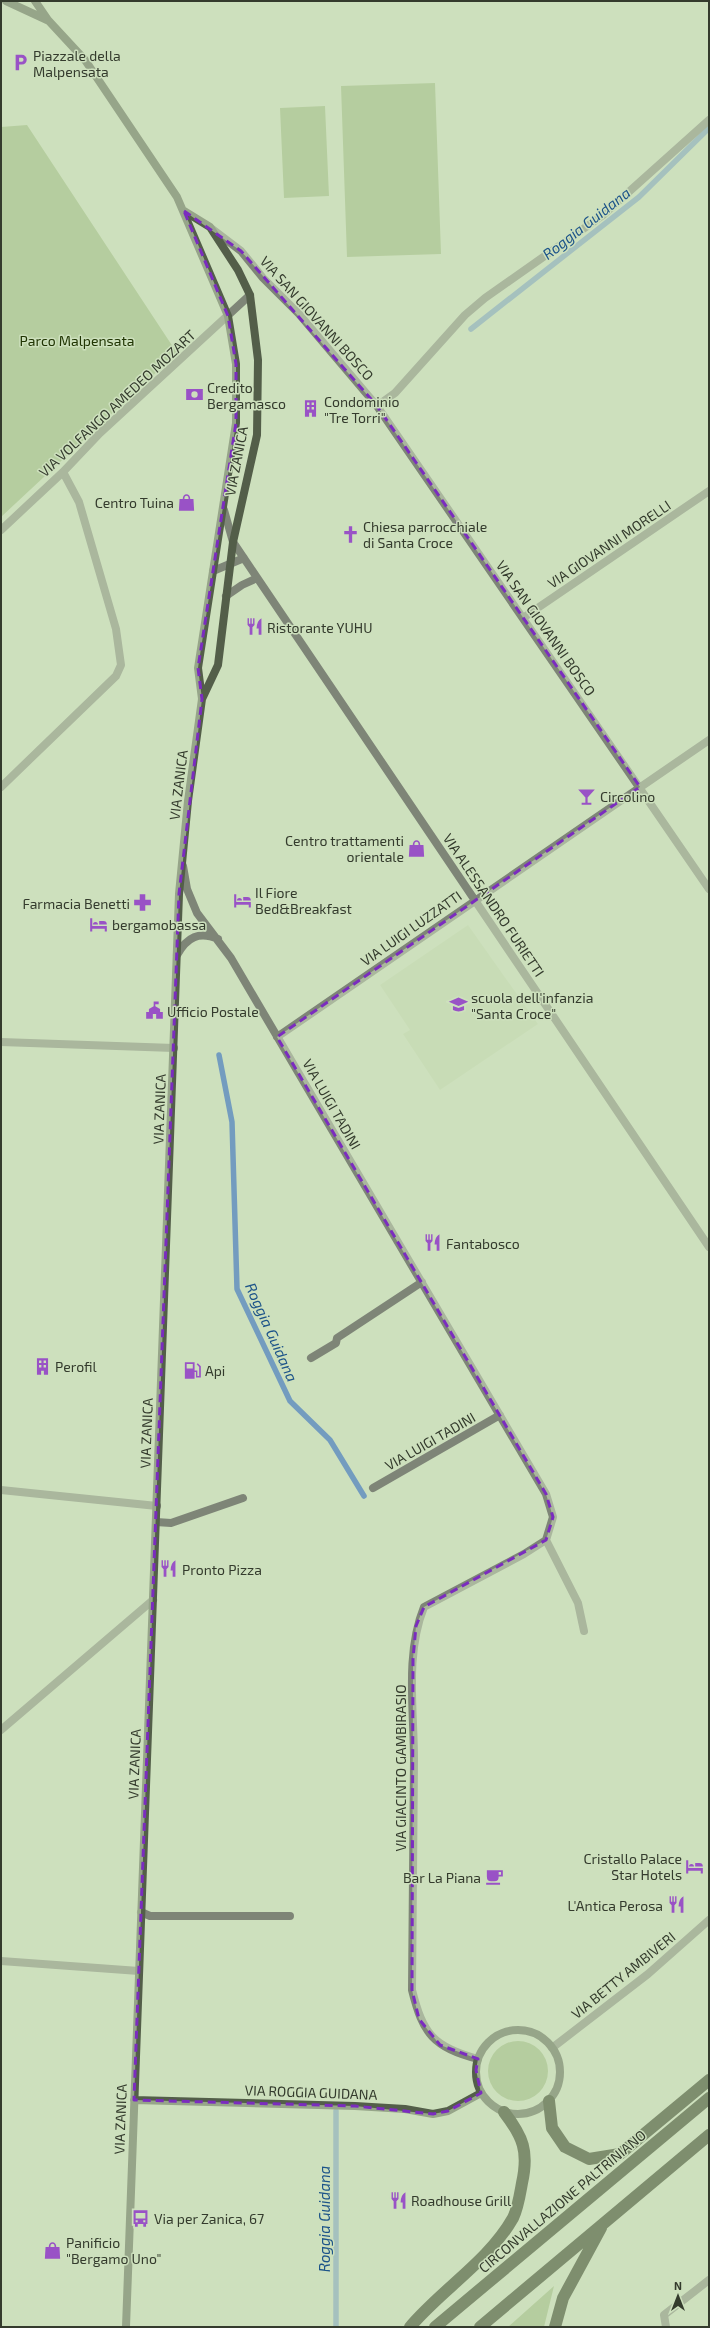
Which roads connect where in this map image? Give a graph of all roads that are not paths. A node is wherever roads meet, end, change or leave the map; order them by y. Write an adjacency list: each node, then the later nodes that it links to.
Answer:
1 (6, 1): 3 (main road, VIA SAN GIOVANNI BOSCO)
2 (35, 1): 3 (main road, VIA SAN GIOVANNI BOSCO)
3 (48, 20): 5 (main road, VIA SAN GIOVANNI BOSCO)
4 (709, 120): 9 (street)
5 (184, 211): 6 (main road, VIA SAN GIOVANNI BOSCO); 8 (main road, VIA SAN GIOVANNI BOSCO)
6 (210, 227): 7 (main road, VIA SAN GIOVANNI BOSCO); 9 (street, VIA SAN GIOVANNI BOSCO)
7 (250, 295): 8 (street, VIA VOLFANGO AMEDEO MOZART); 14 (main road, VIA ZANICA)
8 (228, 316): 10 (street, VIA VOLFANGO AMEDEO MOZART); 12 (main road, VIA ZANICA)
9 (377, 406): 20 (street, VIA SAN GIOVANNI BOSCO)
10 (64, 472): 13 (street, VIA VOLFANGO AMEDEO MOZART); 23 (street)
11 (709, 491): 20 (street, VIA GIOVANNI MORELLI)
12 (224, 510): 14 (street, VIA ALESSANDRO FURIETTI); 17 (main road, VIA ZANICA)
13 (1, 530)
14 (233, 542): 15 (street, VIA ALESSANDRO FURIETTI); 16 (main road, VIA ZANICA)
15 (244, 558): 16 (street); 18 (street, VIA ALESSANDRO FURIETTI)
16 (230, 564): 17 (street); 19 (main road, VIA ZANICA)
17 (213, 571): 21 (main road, VIA ZANICA)
18 (257, 578): 19 (street); 27 (street, VIA ALESSANDRO FURIETTI)
19 (226, 596): 21 (main road, VIA ZANICA)
20 (523, 618): 24 (street, VIA SAN GIOVANNI BOSCO)
21 (202, 699): 25 (main road, VIA ZANICA)
22 (709, 740): 24 (street, VIA LUIGI LUZZATTI)
23 (1, 787)
24 (640, 787): 26 (street, VIA SAN GIOVANNI BOSCO); 27 (street, VIA LUIGI LUZZATTI)
25 (183, 863): 28 (street, VIA LUIGI TADINI); 29 (main road, VIA ZANICA)
26 (709, 890)
27 (475, 900): 30 (street, VIA LUIGI LUZZATTI); 33 (street, VIA ALESSANDRO FURIETTI)
28 (219, 940): 29 (street); 30 (street, VIA LUIGI TADINI)
29 (178, 955): 32 (main road, VIA ZANICA)
30 (277, 1037): 34 (street, VIA LUIGI TADINI)
31 (1, 1042): 32 (street)
32 (174, 1048): 40 (main road, VIA ZANICA)
33 (709, 1247)
34 (422, 1282): 35 (street); 36 (street, VIA LUIGI TADINI)
35 (311, 1358)
36 (500, 1415): 37 (street, VIA LUIGI TADINI); 42 (street, VIA LUIGI TADINI)
37 (373, 1488)
38 (1, 1490): 40 (street)
39 (243, 1498): 41 (street)
40 (156, 1506): 41 (main road, VIA ZANICA)
41 (156, 1522): 43 (main road, VIA ZANICA)
42 (546, 1540): 44 (street); 52 (street, VIA GIACINTO GAMBIRASIO)
43 (153, 1600): 45 (street); 46 (main road, VIA ZANICA)
44 (584, 1631)
45 (1, 1730)
46 (141, 1912): 47 (street); 50 (main road, VIA ZANICA)
47 (290, 1916)
48 (709, 1920): 51 (street, VIA BETTY AMBIVERI)
49 (1, 1962): 50 (street)
50 (139, 1971): 56 (main road, VIA ZANICA)
51 (552, 2048): 52 (main road); 57 (main road)
52 (478, 2059): 54 (main road)
53 (709, 2080): 57 (highway)
54 (481, 2093): 56 (main road, VIA ROGGIA GUIDANA); 58 (main road)
55 (709, 2098): 64 (highway, CIRCONVALLAZIONE PALTRINIANO)
56 (134, 2100): 62 (main road, VIA ZANICA)
57 (549, 2100): 58 (main road)
58 (504, 2112): 63 (highway)
59 (709, 2135): 60 (highway)
60 (605, 2221): 65 (highway); 66 (highway)
61 (709, 2280): 67 (street)
62 (126, 2327)
63 (410, 2327)
64 (435, 2327)
65 (480, 2327)
66 (555, 2327)
67 (666, 2327)

